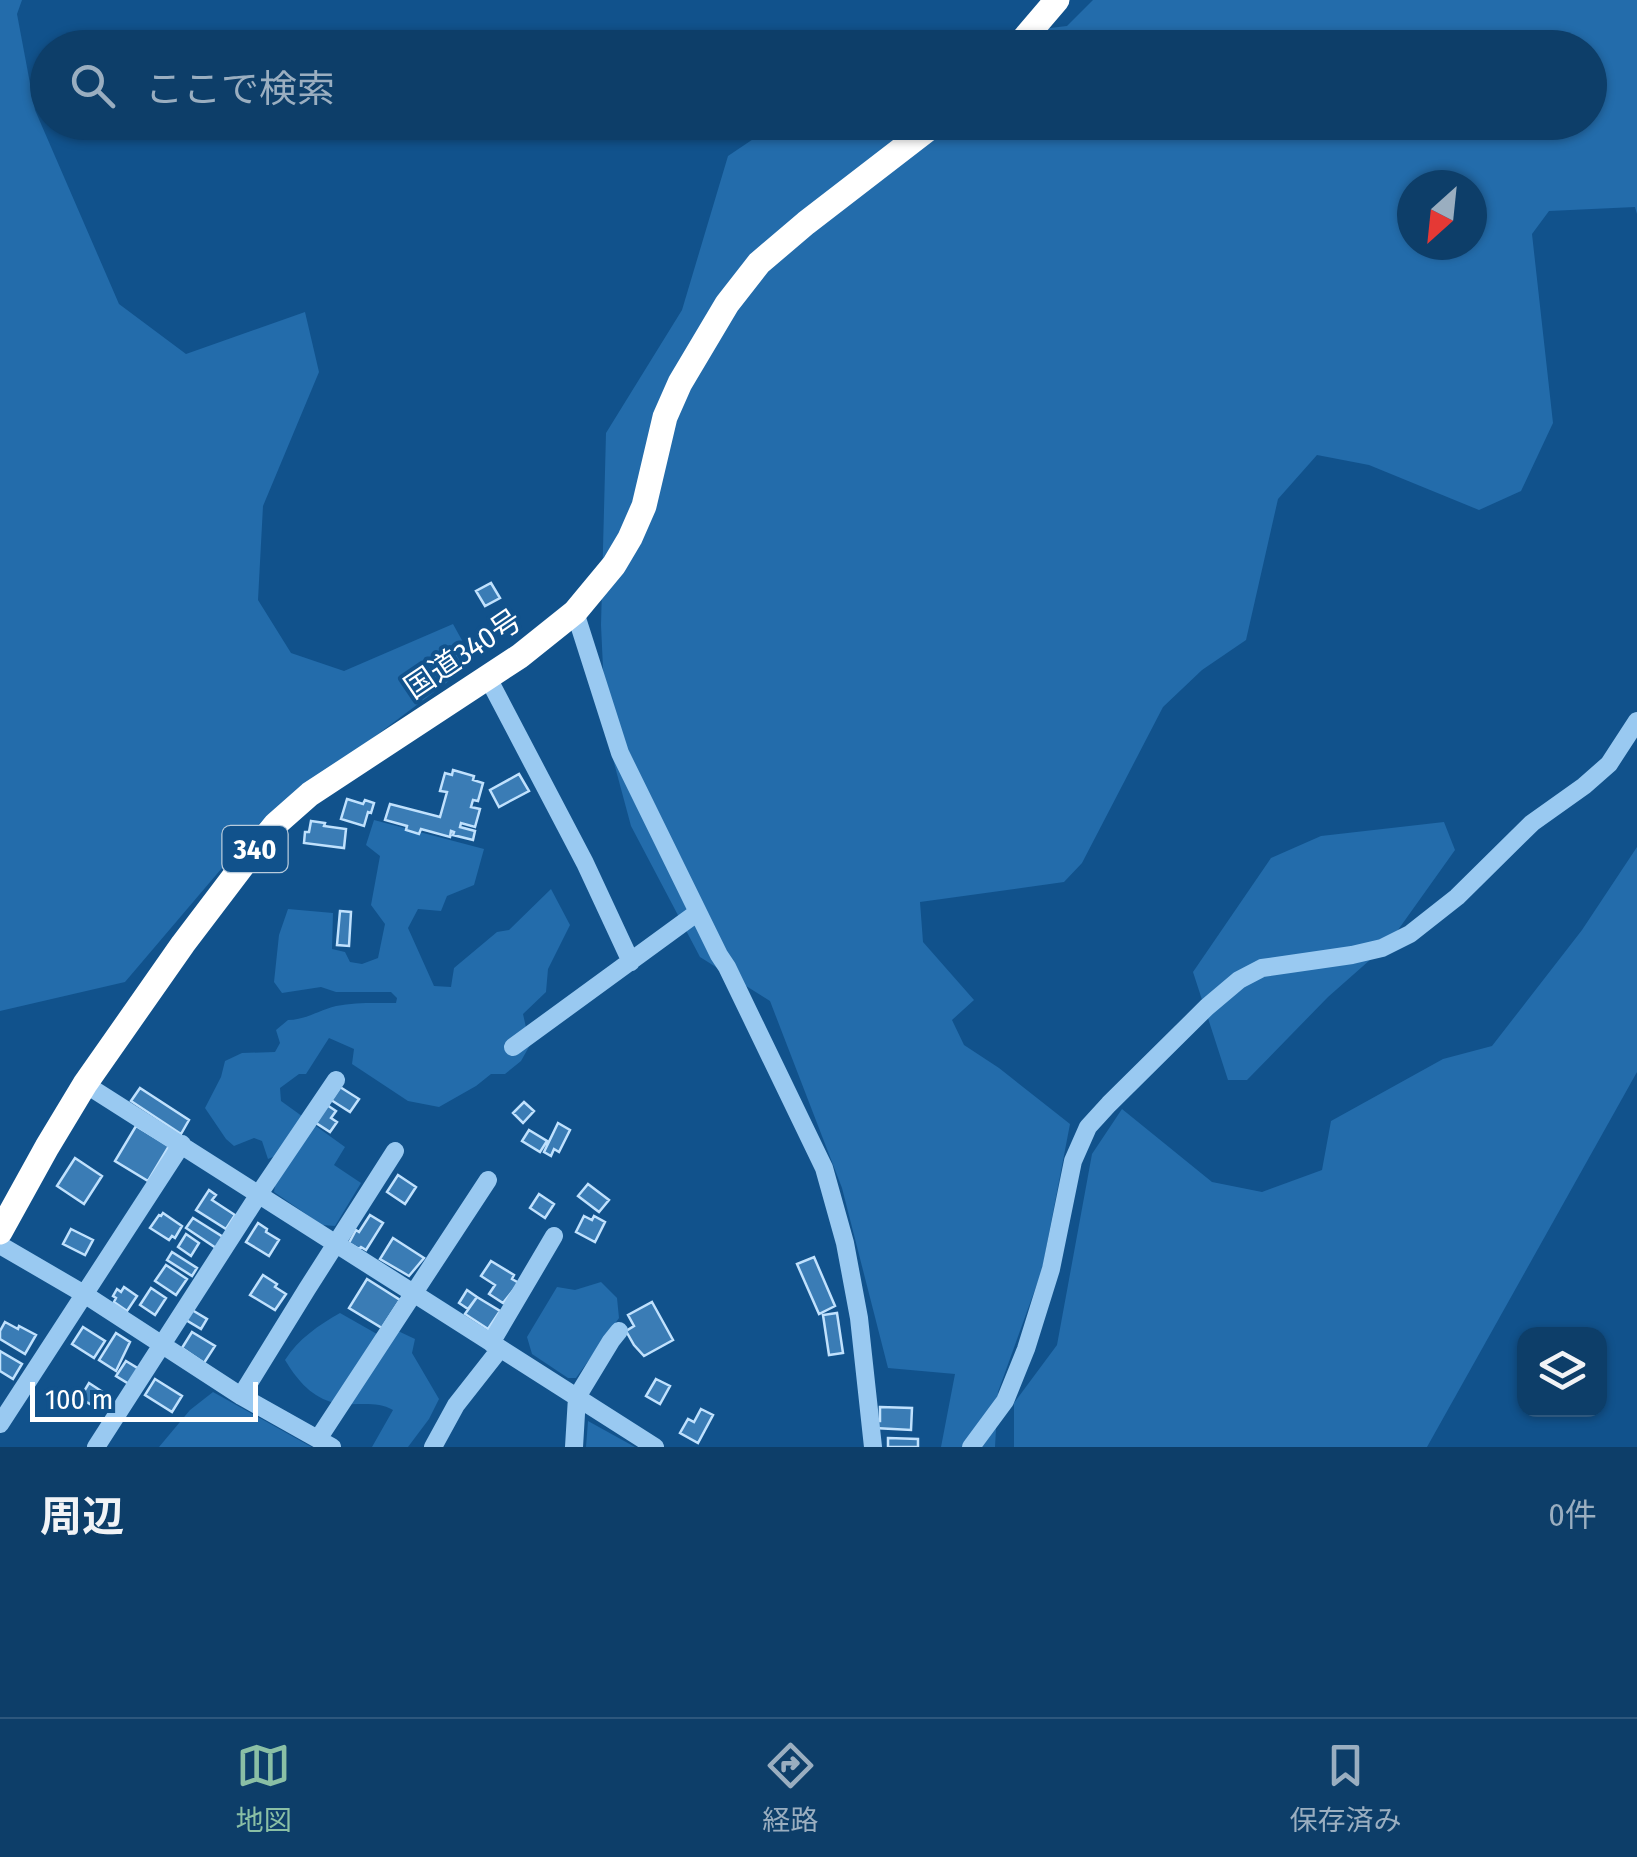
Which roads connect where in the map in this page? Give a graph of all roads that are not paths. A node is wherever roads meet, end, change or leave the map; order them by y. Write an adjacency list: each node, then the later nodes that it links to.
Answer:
1 (1057, 0): 2 (highway)
2 (1031, 30)
3 (914, 140): 4 (highway, 国道340号 / 340)
4 (575, 612): 5 (highway, 国道340号 / 340); 7 (street)
5 (488, 678): 8 (street); 11 (highway, 国道340号 / 340)
6 (1637, 720): 34 (street)
7 (698, 912): 8 (street); 33 (street)
8 (631, 962): 9 (street)
9 (513, 1047)
10 (336, 1080): 15 (street)
11 (85, 1084): 12 (street); 16 (highway, 国道340号 / 340)
12 (182, 1144): 15 (street); 20 (street)
13 (395, 1151): 19 (street)
14 (488, 1180): 21 (street)
15 (259, 1194): 19 (street); 23 (street)
16 (0, 1232)
17 (554, 1236): 24 (street)
18 (0, 1244): 20 (street)
19 (336, 1244): 21 (street); 25 (street)
20 (84, 1294): 23 (street); 27 (street)
21 (414, 1294): 24 (street); 28 (street)
22 (619, 1331): 26 (street)
23 (162, 1346): 25 (street); 29 (street)
24 (496, 1346): 26 (street); 30 (street)
25 (242, 1396): 28 (street)
26 (576, 1397): 31 (street); 32 (street)
27 (0, 1424)
28 (325, 1443)
29 (96, 1447)
30 (434, 1447)
31 (574, 1447)
32 (656, 1447)
33 (873, 1447)
34 (971, 1447)

